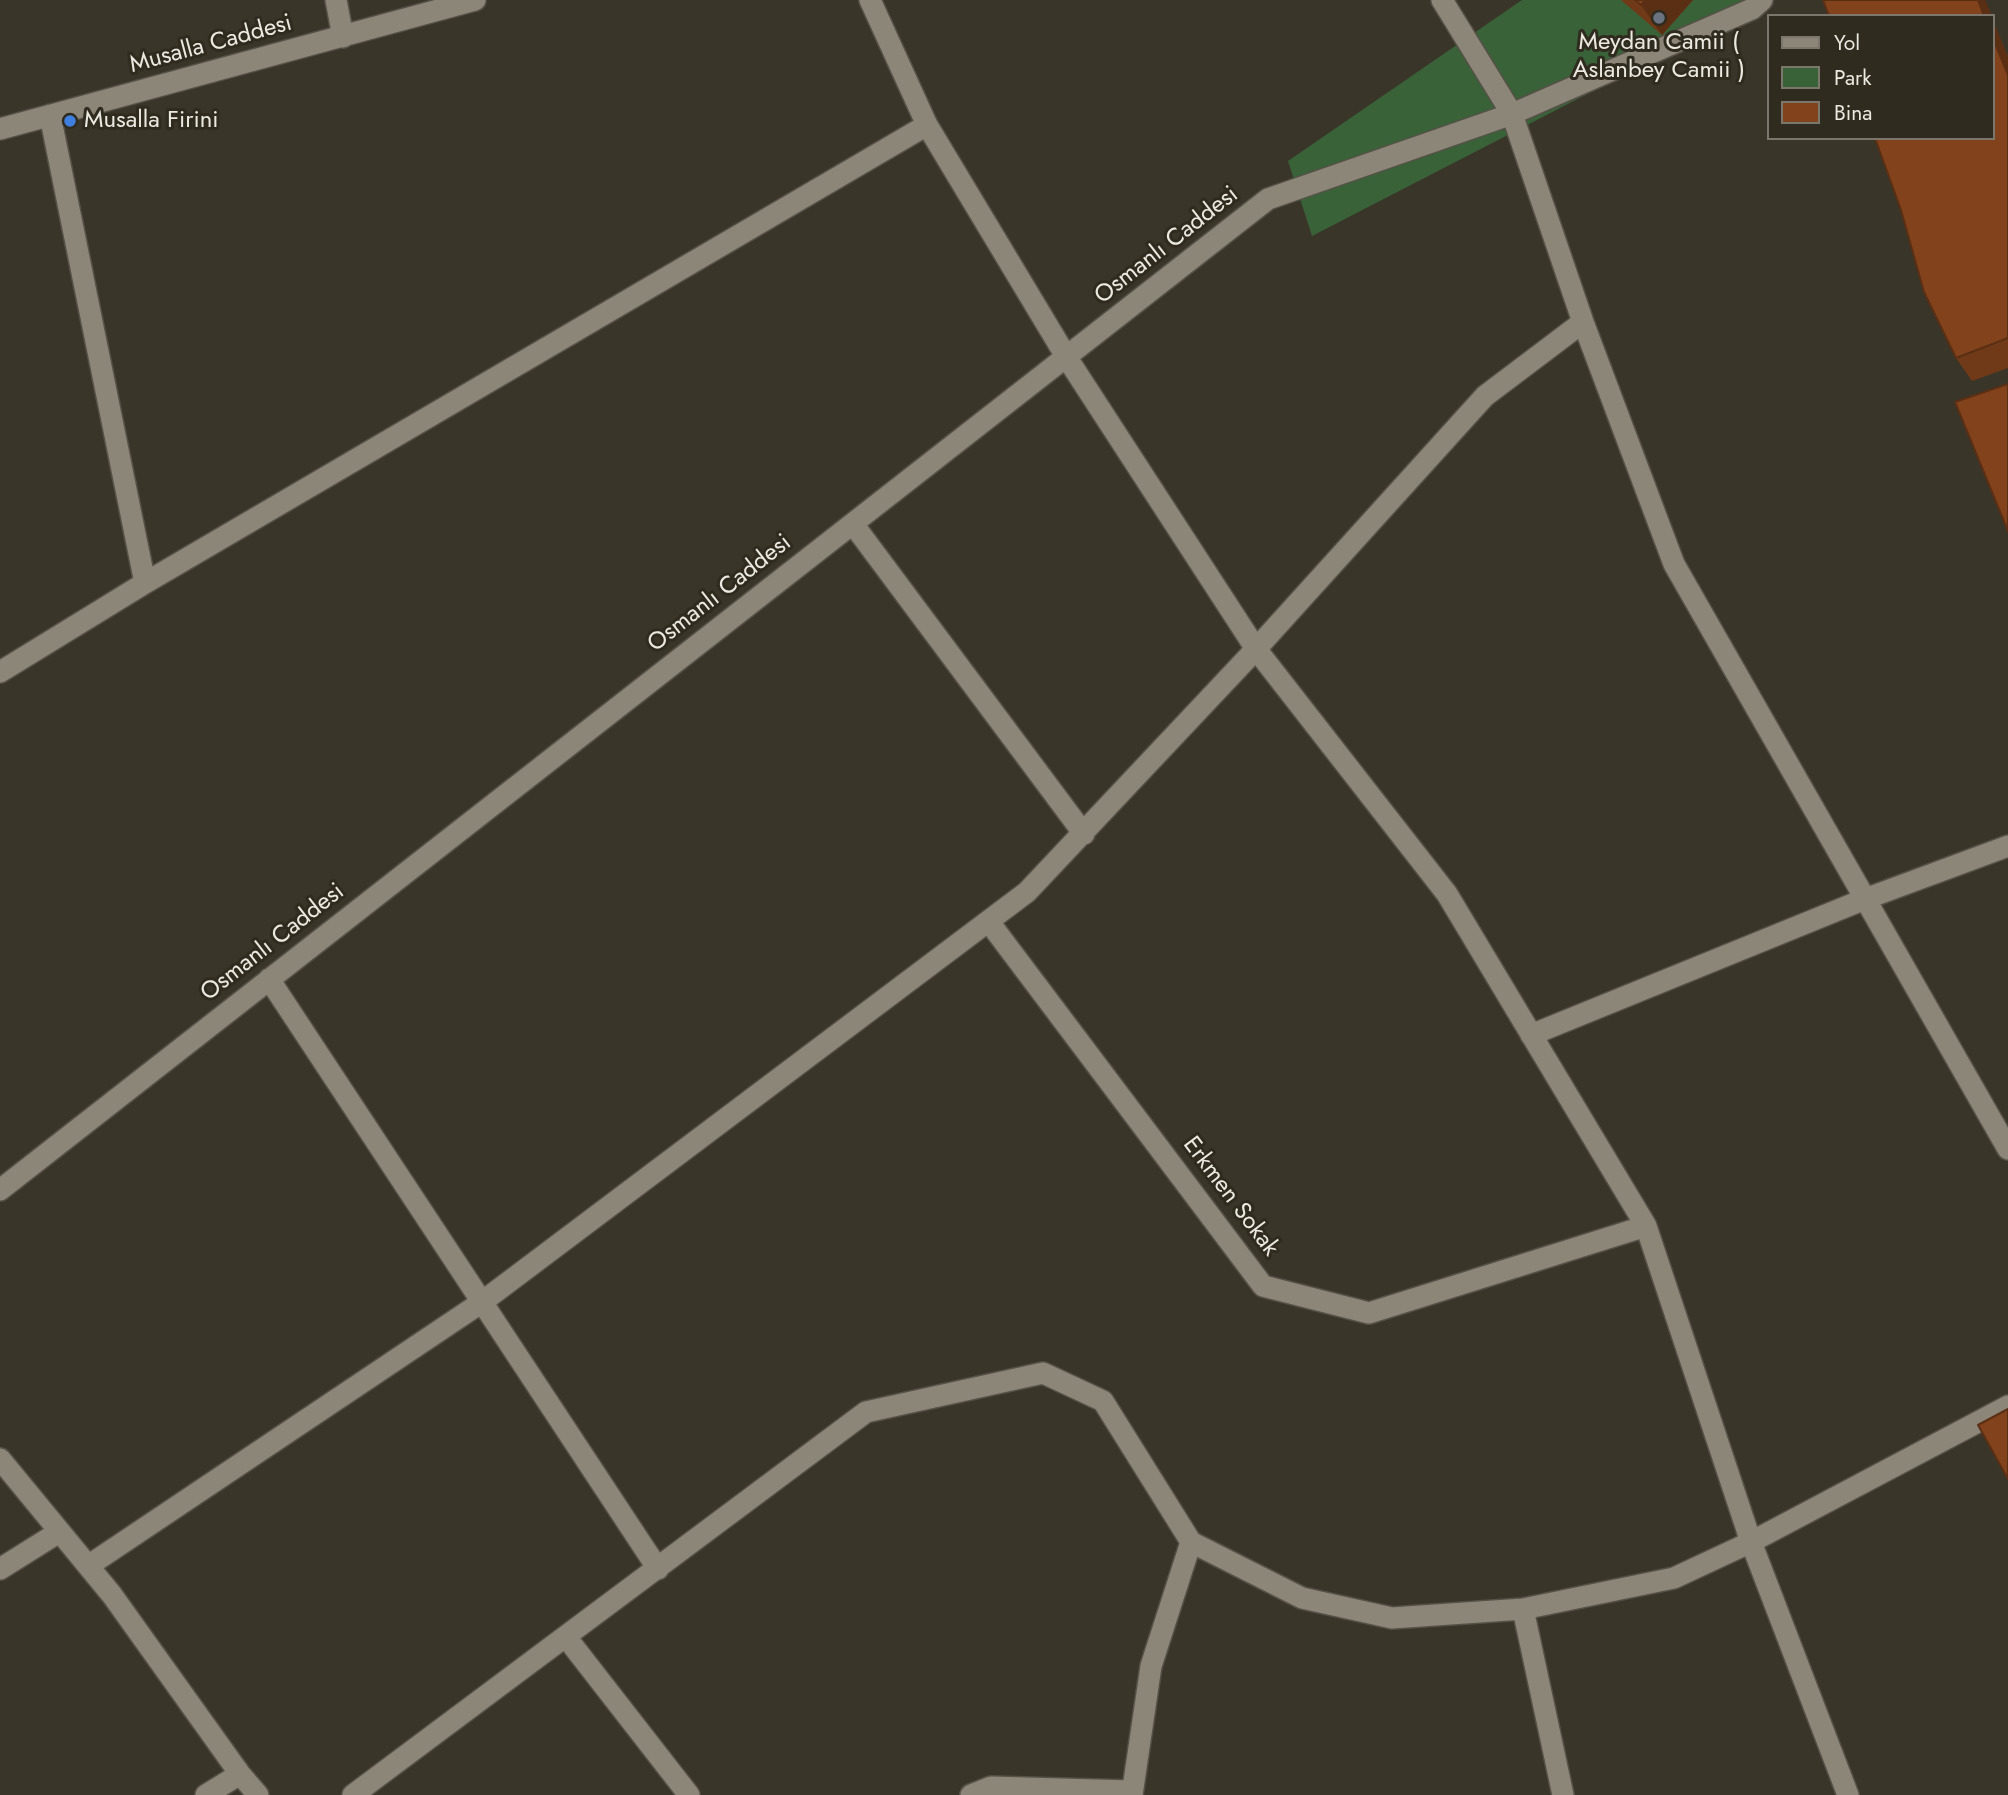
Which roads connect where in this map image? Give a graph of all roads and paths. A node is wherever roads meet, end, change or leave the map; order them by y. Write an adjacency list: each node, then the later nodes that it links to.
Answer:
1 (336, 0): 6 (street)
2 (475, 0): 6 (street, Musalla Caddesi)
3 (870, 0): 9 (street)
4 (1442, 0): 7 (street)
5 (1762, 0): 7 (street, Osmanlı Caddesi)
6 (344, 37): 8 (street, Musalla Caddesi)
7 (1512, 114): 11 (street); 12 (street, Osmanlı Caddesi)
8 (50, 115): 10 (street, Musalla Caddesi); 14 (street)
9 (927, 125): 12 (street); 14 (street)
10 (0, 129)
11 (1583, 322): 15 (street); 19 (street)
12 (1067, 358): 13 (street, Osmanlı Caddesi); 15 (street)
13 (853, 524): 17 (street); 21 (street, Osmanlı Caddesi)
14 (145, 583): 16 (street)
15 (1256, 649): 17 (street); 22 (street)
16 (0, 671)
17 (1084, 834): 20 (street)
18 (2008, 846): 19 (street)
19 (1865, 899): 22 (street); 23 (street)
20 (989, 922): 25 (street, Erkmen Sokak); 26 (street)
21 (269, 979): 24 (street, Osmanlı Caddesi); 26 (street)
22 (1531, 1035): 25 (street)
23 (2008, 1149)
24 (0, 1190)
25 (1646, 1226): 31 (street)
26 (482, 1302): 32 (street); 34 (street)
27 (2008, 1406): 31 (street)
28 (0, 1459): 29 (street)
29 (59, 1532): 32 (street); 33 (street)
30 (1191, 1542): 34 (street); 35 (street); 38 (street)
31 (1751, 1542): 35 (street); 45 (street)
32 (88, 1566): 37 (street)
33 (0, 1569)
34 (657, 1569): 36 (street)
35 (1523, 1609): 44 (street)
36 (566, 1637): 41 (street); 42 (street)
37 (240, 1774): 39 (street); 40 (street)
38 (1131, 1793): 43 (street)
39 (206, 1795)
40 (258, 1795)
41 (353, 1795)
42 (689, 1795)
43 (971, 1795)
44 (1563, 1795)
45 (1848, 1795)

